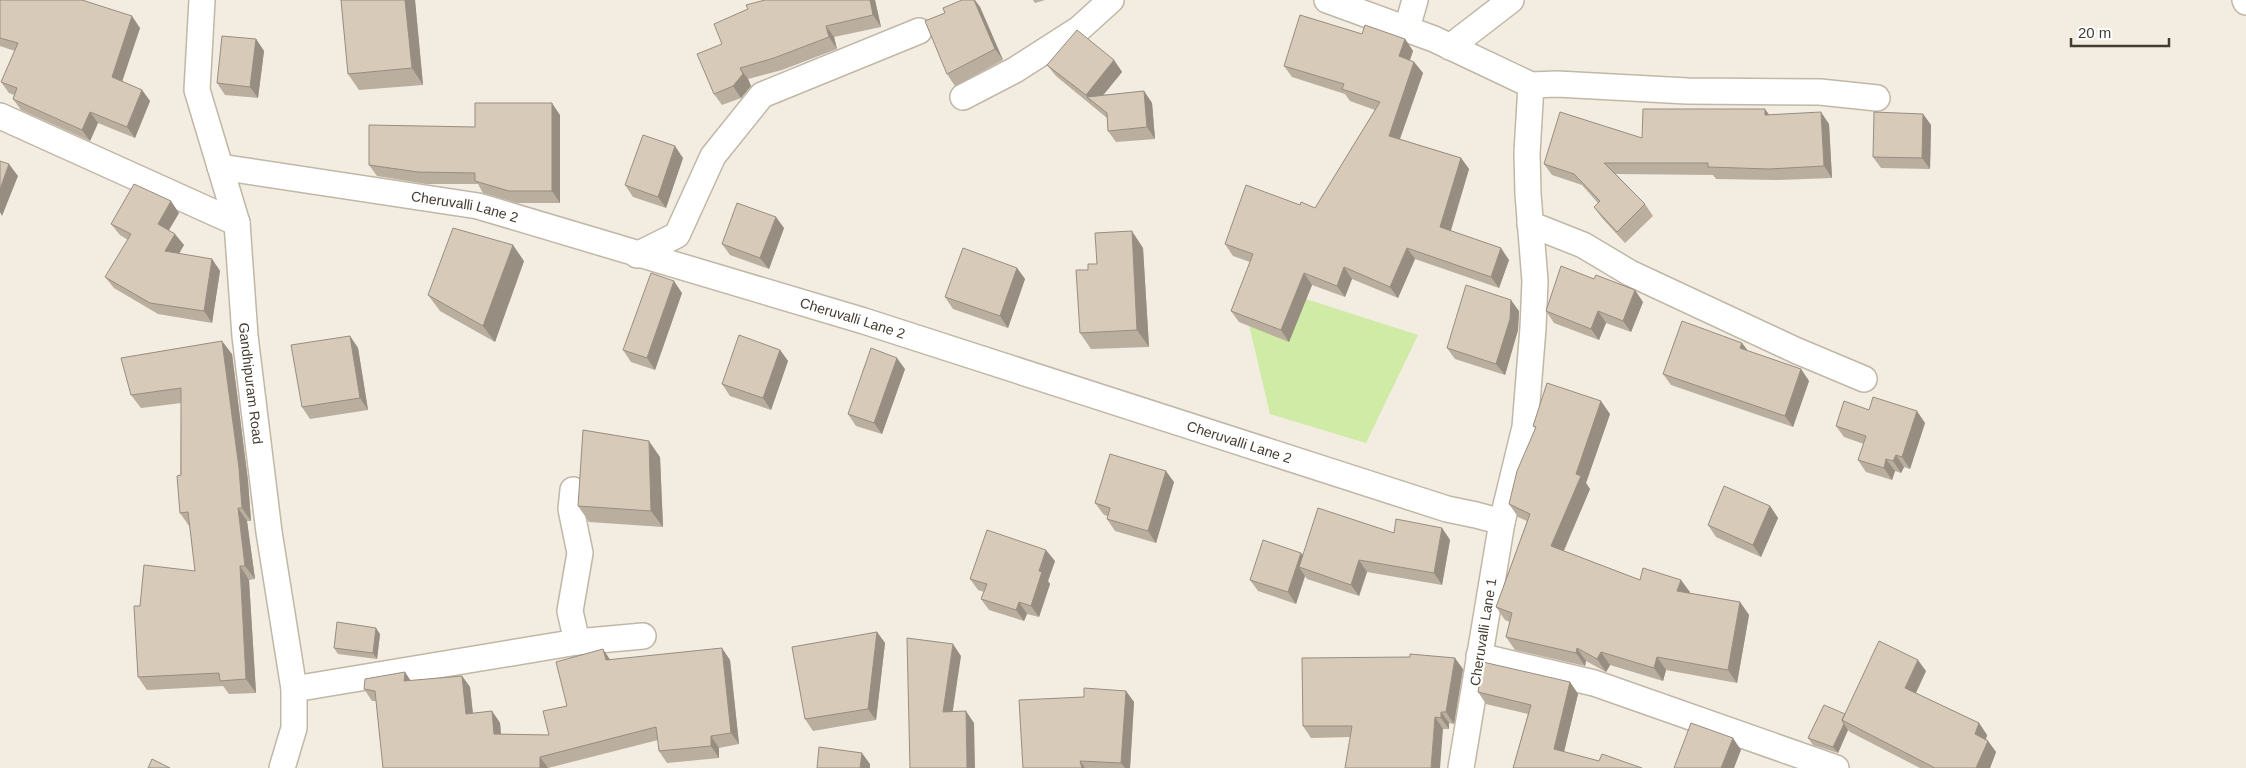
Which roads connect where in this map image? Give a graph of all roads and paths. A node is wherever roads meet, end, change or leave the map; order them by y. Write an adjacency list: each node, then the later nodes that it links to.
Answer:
1 (202, 0): 13 (street, Gandhipuram Road)
2 (1111, 0): 10 (street)
3 (1327, 0): 6 (street)
4 (1415, 0): 6 (street)
5 (1511, 0): 8 (street)
6 (1407, 28): 8 (street)
7 (919, 31): 16 (street)
8 (1450, 47): 9 (street)
9 (1531, 85): 11 (street); 15 (street, Cheruvalli Lane 1)
10 (963, 97)
11 (1877, 98)
12 (0, 116): 14 (street)
13 (220, 167): 14 (street, Gandhipuram Road); 16 (street, Cheruvalli Lane 2)
14 (237, 223): 23 (street, Gandhipuram Road)
15 (1530, 224): 17 (street); 19 (street, Cheruvalli Lane 1)
16 (637, 255): 19 (street, Cheruvalli Lane 2)
17 (1864, 379)
18 (574, 490): 21 (street)
19 (1502, 522): 22 (street, Cheruvalli Lane 1)
20 (643, 636): 21 (street)
21 (577, 642): 23 (street)
22 (1479, 656): 25 (street, Cheruvalli Lane 1); 26 (street)
23 (294, 689): 24 (street, Gandhipuram Road)
24 (282, 768)
25 (1461, 768)
26 (1836, 768)

